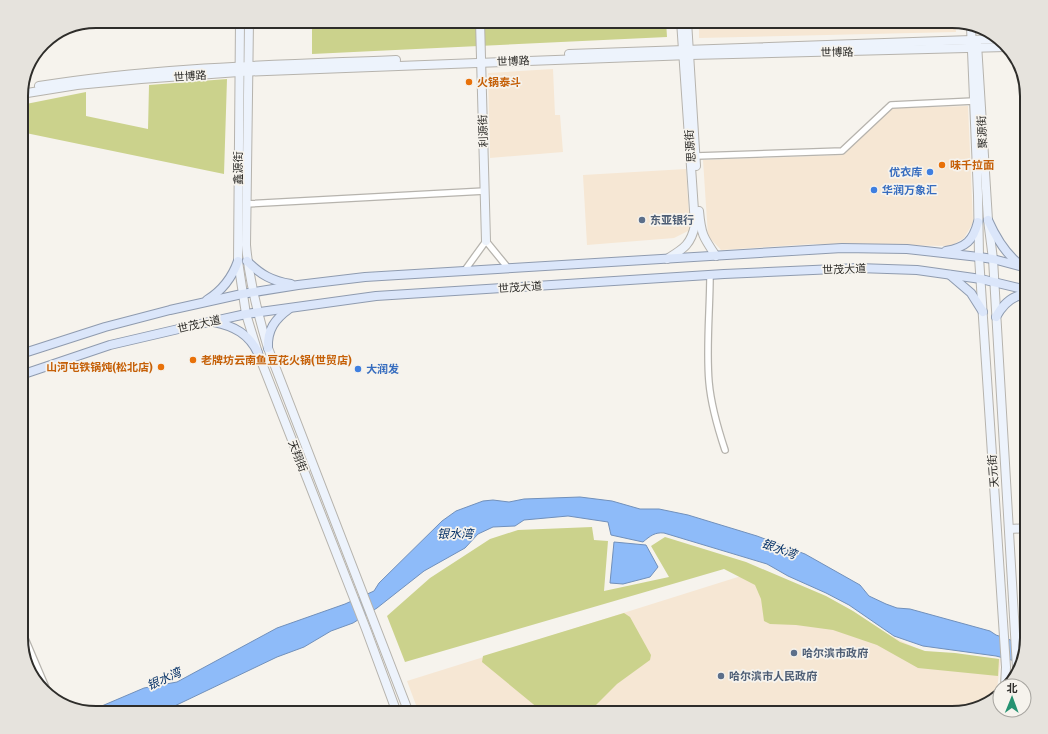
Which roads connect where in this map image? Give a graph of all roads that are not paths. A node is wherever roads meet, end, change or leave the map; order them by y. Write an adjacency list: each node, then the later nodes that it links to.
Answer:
1 (241, 28): 13 (main road, 鑫源街)
2 (248, 28): 13 (main road, 鑫源街)
3 (480, 28): 12 (main road, 利源街)
4 (682, 28): 11 (main road, 思源街)
5 (687, 28): 11 (main road, 思源街)
6 (972, 31): 9 (main road, 聚源街)
7 (976, 32): 9 (main road, 聚源街)
8 (993, 41): 9 (main road, 世博路)
9 (974, 45): 10 (main road, 世博路); 11 (main road, 世博路); 16 (main road, 聚源街); 20 (main road, 聚源街)
10 (999, 47)
11 (686, 52): 12 (main road, 世博路); 17 (main road, 思源街); 27 (main road, 思源街)
12 (481, 60): 13 (main road, 世博路); 18 (main road, 利源街)
13 (244, 69): 14 (main road, 世博路); 15 (main road, 世博路); 19 (main road, 鑫源街); 28 (main road, 鑫源街)
14 (29, 87)
15 (28, 93)
16 (974, 101): 17 (street); 21 (main road, 聚源街)
17 (696, 156): 24 (main road, 思源街)
18 (485, 191): 19 (street); 22 (main road, 利源街)
19 (246, 204): 29 (main road, 鑫源街)
20 (988, 220): 26 (main road, 聚源街); 30 (main road)
21 (978, 222): 23 (main road); 25 (main road, 聚源街)
22 (486, 241): 32 (street); 33 (street)
23 (938, 252): 24 (main road, 世茂大道); 25 (main road, 世茂大道)
24 (716, 256): 27 (main road, 世茂大道)
25 (978, 257): 26 (main road, 世茂大道); 36 (main road, 天元街)
26 (993, 258): 31 (main road, 世茂大道); 37 (main road, 天元街)
27 (667, 259): 32 (main road, 世茂大道)
28 (238, 261): 41 (main road, 鑫源街); 43 (main road)
29 (247, 261): 38 (main road); 40 (main road, 鑫源街)
30 (1020, 264)
31 (1020, 266)
32 (508, 268): 33 (main road, 世茂大道)
33 (465, 270): 38 (main road, 世茂大道)
34 (950, 274): 35 (main road, 世茂大道); 36 (main road, 世茂大道); 46 (main road)
35 (710, 275): 44 (main road, 世茂大道); 54 (street)
36 (981, 279): 37 (main road, 世茂大道); 46 (main road, 天元街)
37 (994, 282): 39 (main road, 世茂大道); 48 (main road, 天元街)
38 (298, 285): 40 (main road, 世茂大道)
39 (1020, 288)
40 (254, 292): 41 (main road, 世茂大道); 45 (main road, 鑫源街)
41 (242, 294): 43 (main road, 世茂大道); 47 (main road, 鑫源街)
42 (1020, 295): 48 (main road)
43 (202, 303): 51 (main road, 世茂大道)
44 (301, 305): 45 (main road, 世茂大道); 50 (main road)
45 (258, 312): 47 (main road, 世茂大道); 50 (main road, 天翔街)
46 (983, 312): 59 (main road, 天元街)
47 (246, 314): 49 (main road, 世茂大道); 52 (main road, 天翔街)
48 (996, 317): 56 (main road, 天元街)
49 (200, 324): 52 (main road); 53 (main road, 世茂大道)
50 (268, 348): 62 (main road, 天翔街)
51 (28, 352)
52 (258, 352): 61 (main road, 天翔街)
53 (28, 373)
54 (725, 450)
55 (1020, 528): 56 (main road)
56 (1010, 529): 58 (main road, 天元街)
57 (29, 647): 60 (street)
58 (1017, 660)
59 (1005, 678)
60 (43, 680)
61 (394, 706)
62 (406, 706)

